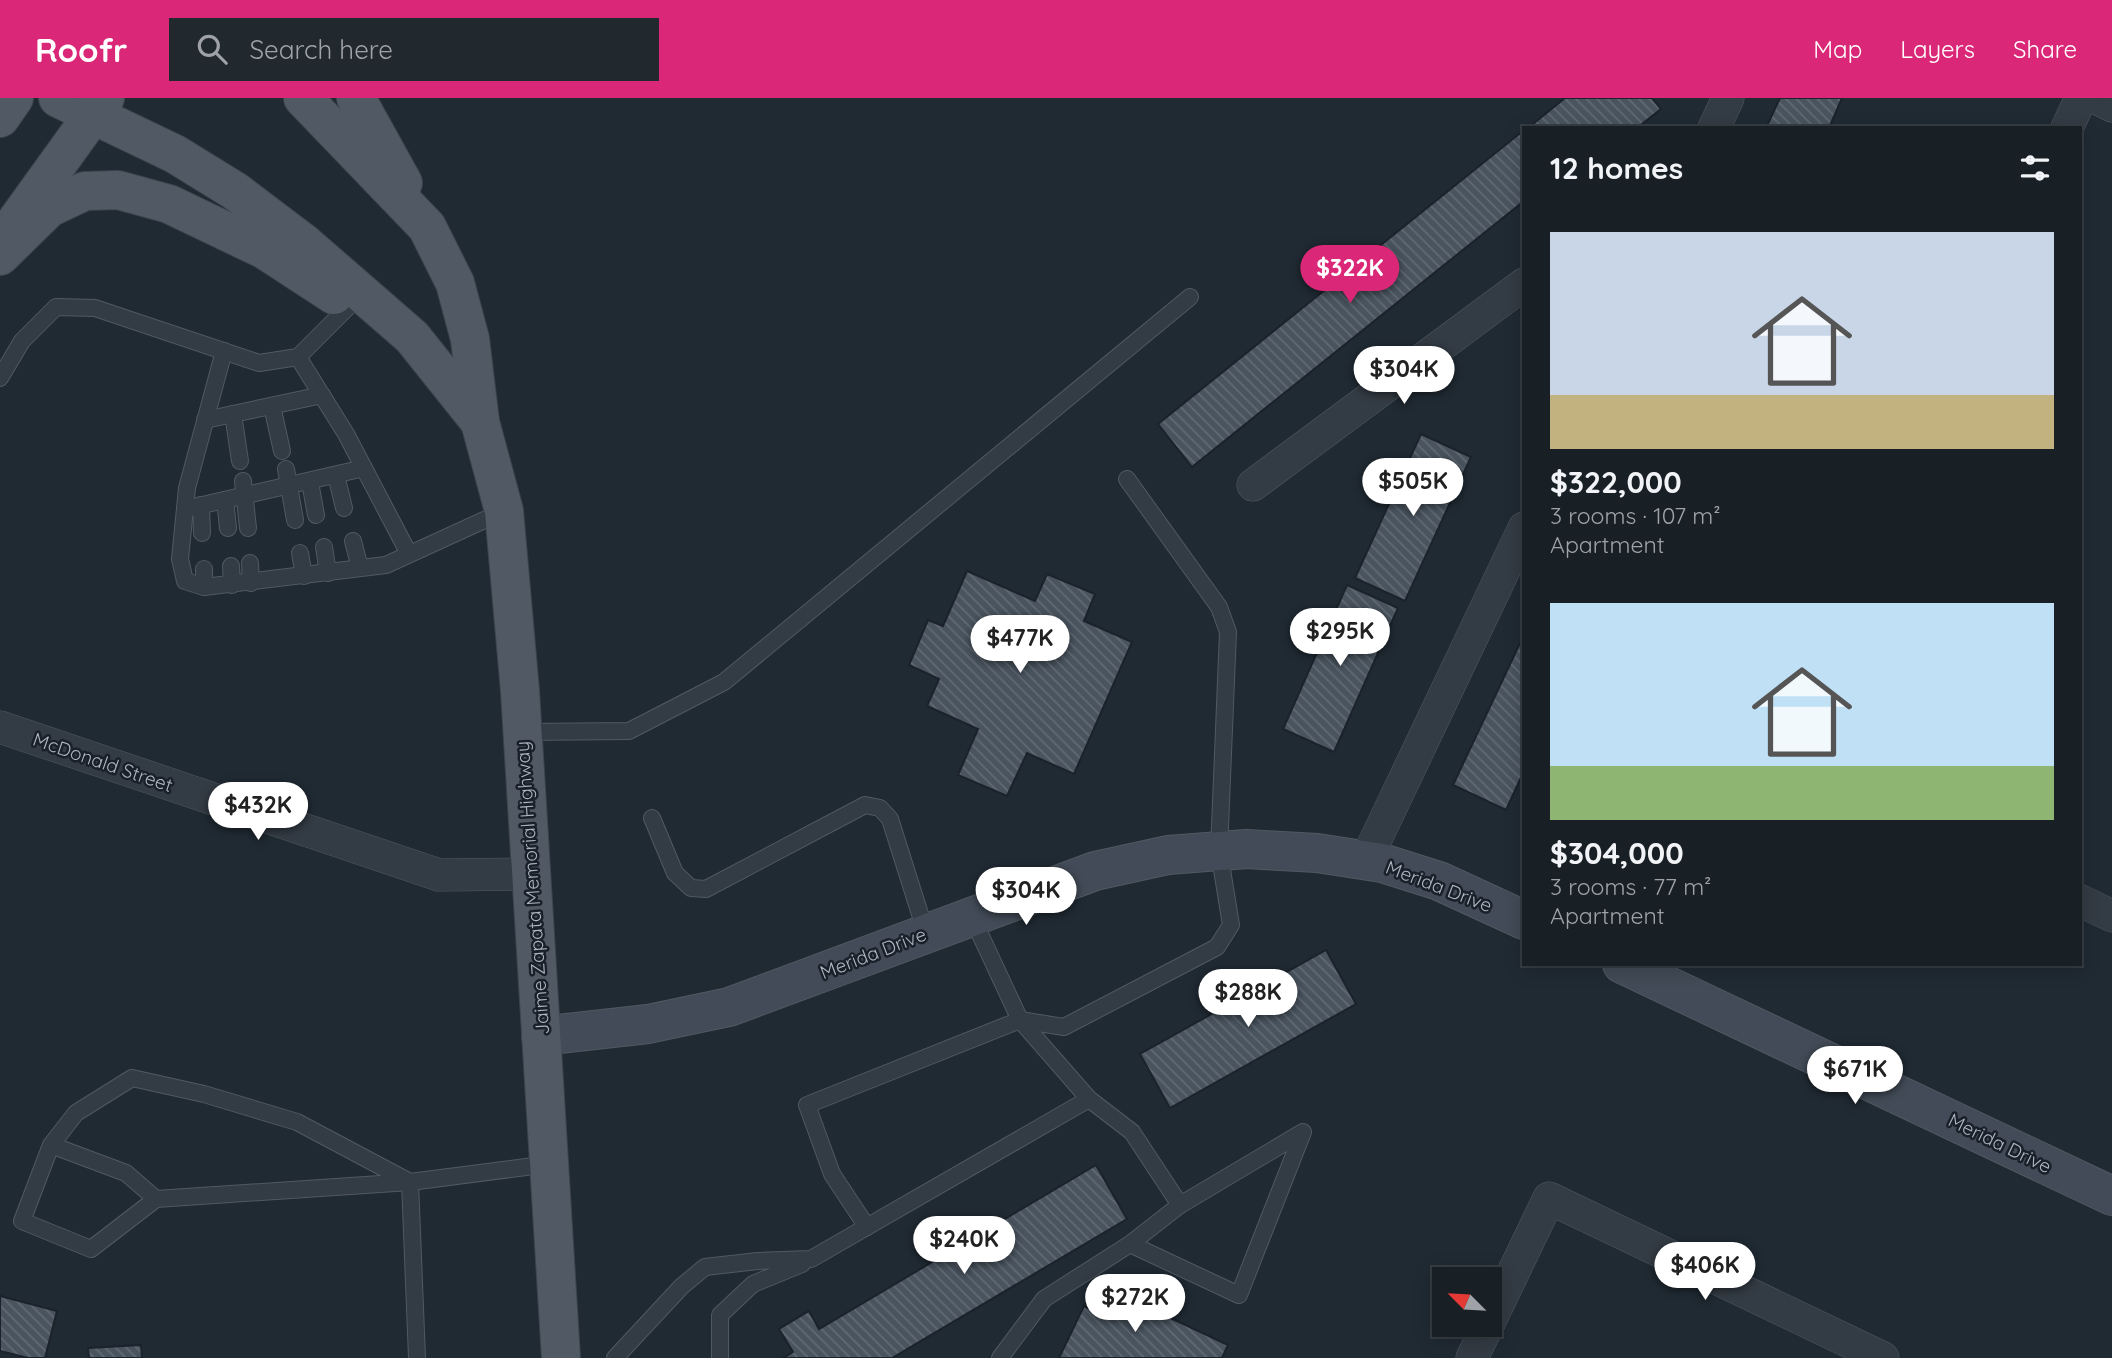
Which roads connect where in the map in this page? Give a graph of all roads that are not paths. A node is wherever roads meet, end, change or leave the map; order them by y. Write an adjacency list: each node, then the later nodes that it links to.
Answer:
1 (14, 98): 10 (main road)
2 (58, 98): 8 (main road, Jaime Zapata Memorial Highway)
3 (303, 98): 13 (main road, Jaime Zapata Memorial Highway)
4 (356, 98): 13 (main road)
5 (1728, 98): 11 (street)
6 (2081, 98): 12 (street)
7 (2096, 98): 9 (street)
8 (99, 106): 14 (main road); 19 (main road, Jaime Zapata Memorial Highway)
9 (2112, 106)
10 (0, 118)
11 (1715, 126)
12 (2068, 126)
13 (427, 227): 27 (main road, Jaime Zapata Memorial Highway)
14 (0, 244)
15 (0, 256): 18 (main road)
16 (1522, 285): 35 (street)
17 (1190, 297): 62 (lane)
18 (350, 304): 19 (main road); 21 (lane)
19 (412, 337): 27 (main road, Jaime Zapata Memorial Highway)
20 (224, 351): 21 (lane); 22 (lane); 26 (lane)
21 (298, 357): 23 (lane)
22 (0, 378)
23 (322, 396): 24 (lane); 30 (lane)
24 (272, 406): 25 (lane); 28 (lane)
25 (233, 414): 26 (lane); 29 (lane)
26 (205, 420): 39 (lane)
27 (480, 422): 41 (main road, Jaime Zapata Memorial Highway)
28 (282, 451)
29 (240, 461)
30 (364, 468): 32 (lane); 51 (lane)
31 (286, 469): 36 (lane)
32 (336, 475): 34 (lane); 40 (lane)
33 (1127, 479): 64 (lane)
34 (310, 482): 36 (lane); 42 (lane)
35 (1253, 485)
36 (290, 487): 37 (lane); 43 (lane)
37 (244, 488): 38 (lane); 45 (lane)
38 (225, 500): 39 (lane); 44 (lane)
39 (193, 507): 47 (lane); 60 (lane)
40 (344, 508)
41 (504, 511): 51 (lane); 62 (main road, Jaime Zapata Memorial Highway)
42 (316, 515)
43 (295, 520)
44 (228, 528)
45 (248, 528)
46 (1522, 532): 65 (street)
47 (202, 533)
48 (353, 541): 54 (lane)
49 (324, 547): 56 (lane)
50 (300, 553): 57 (lane)
51 (409, 554): 54 (lane)
52 (250, 563): 58 (lane)
53 (231, 566): 59 (lane)
54 (360, 568): 56 (lane)
55 (204, 569): 60 (lane)
56 (328, 573): 57 (lane)
57 (304, 576): 58 (lane)
58 (251, 583): 59 (lane)
59 (232, 585): 60 (lane)
60 (204, 587)
61 (0, 727): 66 (street, McDonald Street)
62 (522, 732): 66 (main road, Jaime Zapata Memorial Highway)
63 (652, 818): 71 (lane)
64 (1219, 851): 65 (street, Merida Drive); 68 (street, Merida Drive); 73 (lane)
65 (1366, 860): 70 (street, Merida Drive)
66 (529, 874): 74 (main road, Jaime Zapata Memorial Highway)
67 (2082, 901): 69 (street)
68 (972, 916): 71 (street, Merida Drive); 73 (lane)
69 (2112, 916)
70 (1522, 919)
71 (926, 933): 74 (street, Merida Drive)
72 (1626, 966): 79 (street, Merida Drive)
73 (1020, 1020): 75 (lane); 82 (lane)
74 (541, 1036): 77 (main road, Jaime Zapata Memorial Highway)
75 (1089, 1099): 81 (lane); 82 (lane)
76 (51, 1145): 78 (lane); 80 (lane); 80 (lane)
77 (549, 1164): 78 (lane); 88 (main road, Jaime Zapata Memorial Highway)
78 (410, 1182): 80 (lane); 87 (lane)
79 (2112, 1196)
80 (156, 1199)
81 (1180, 1205): 83 (lane); 83 (lane)
82 (867, 1227): 84 (lane)
83 (1130, 1244): 91 (lane)
84 (811, 1259): 89 (lane); 90 (lane)
85 (1502, 1297): 93 (street)
86 (1482, 1337): 92 (street)
87 (417, 1358)
88 (561, 1358)
89 (615, 1358)
90 (720, 1358)
91 (1000, 1358)
92 (1472, 1358)
93 (1882, 1358)

